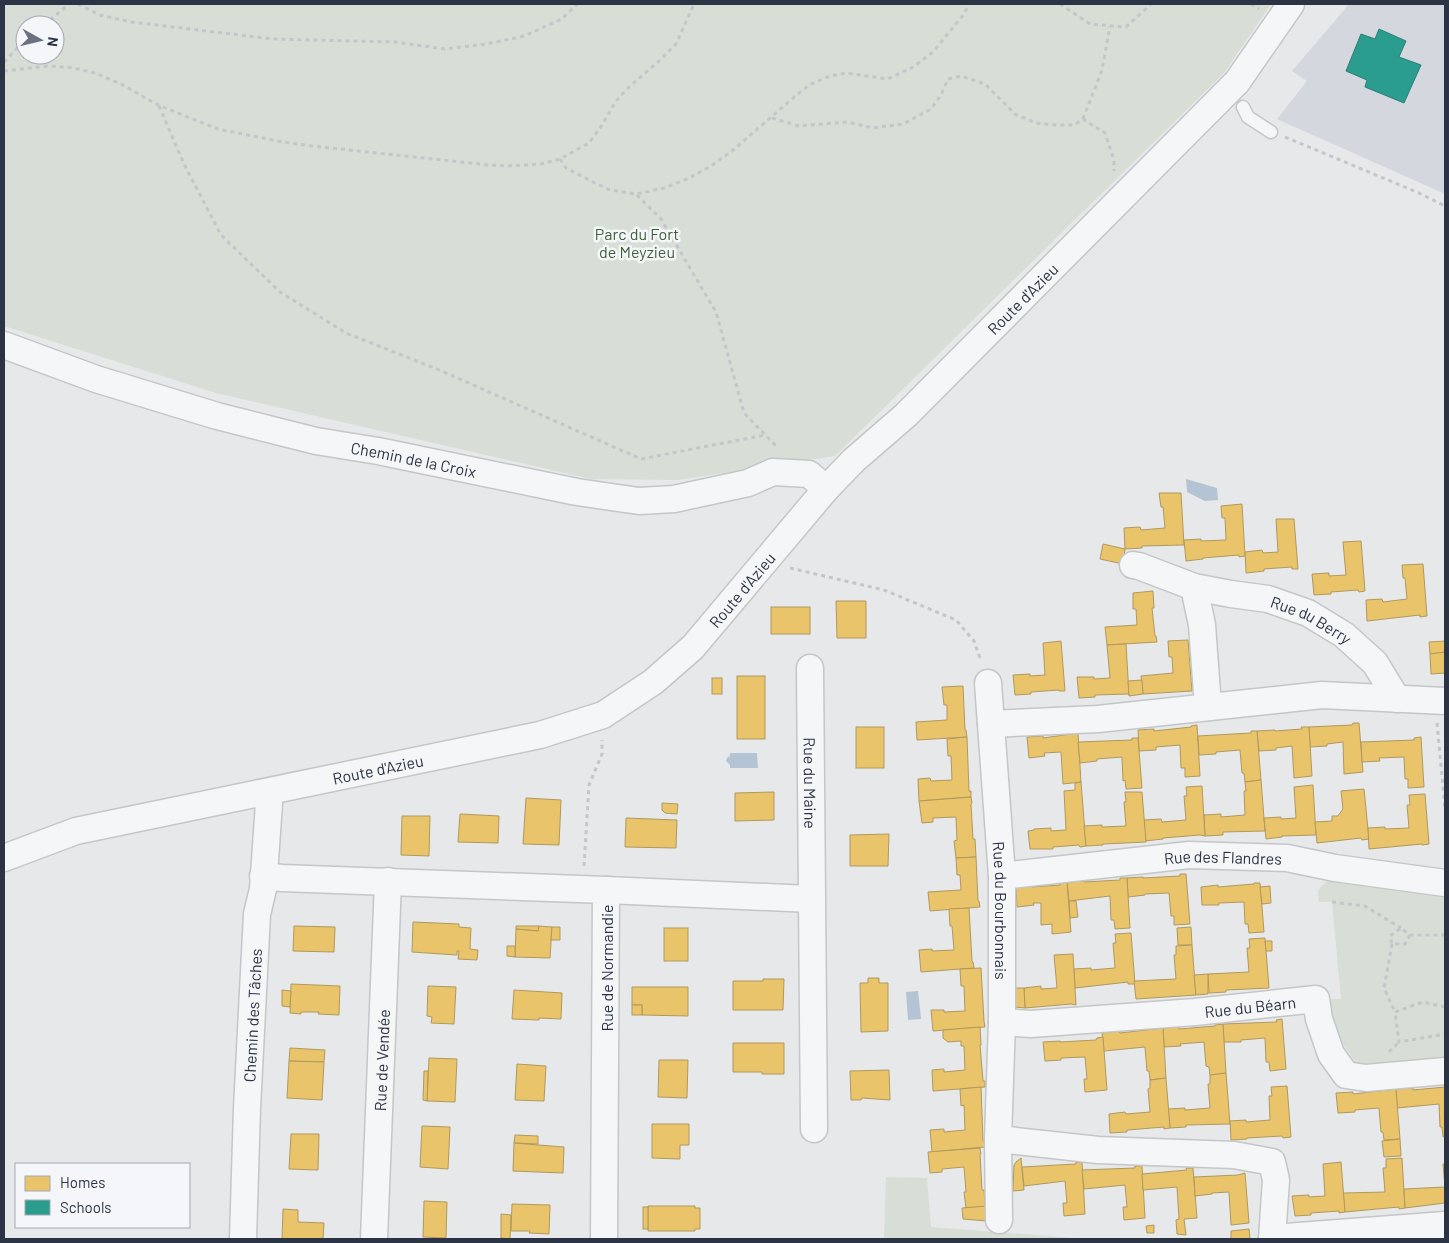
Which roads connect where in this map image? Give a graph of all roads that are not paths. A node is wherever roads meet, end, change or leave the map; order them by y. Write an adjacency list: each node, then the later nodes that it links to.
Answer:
1 (1291, 4): 5 (street, Route d'Azieu)
2 (1243, 107): 3 (lane)
3 (1271, 132)
4 (4, 345): 5 (street, Chemin de la Croix)
5 (826, 489): 14 (street, Route d'Azieu)
6 (1133, 565): 7 (street, Rue du Berry)
7 (1194, 587): 10 (street, Rue du Berry); 12 (street)
8 (810, 668): 21 (street, Rue du Maine)
9 (988, 683): 13 (street, Rue du Bourbonnais)
10 (1397, 699): 11 (street); 12 (street)
11 (1440, 700)
12 (1208, 707): 13 (street)
13 (991, 724): 17 (street, Rue du Bourbonnais)
14 (267, 792): 15 (street, Route d'Azieu); 16 (street, Chemin des Tâches)
15 (4, 858)
16 (263, 876): 18 (street, Rue de Normandie); 29 (street, Chemin des Tâches)
17 (1002, 876): 19 (street, Rue des Flandres); 22 (street, Rue du Bourbonnais)
18 (388, 881): 20 (street, Rue de Normandie); 30 (street, Rue de Vendée)
19 (1445, 883)
20 (594, 890): 21 (street); 31 (street, Rue de Normandie)
21 (811, 898): 24 (street, Rue du Maine)
22 (1002, 1022): 23 (street, Rue du Béarn); 25 (street, Rue du Bourbonnais)
23 (1445, 1071)
24 (814, 1129)
25 (998, 1139): 26 (street, Rue du Bourbonnais); 28 (street)
26 (999, 1220)
27 (1445, 1225): 28 (street)
28 (1272, 1238)
29 (243, 1239)
30 (374, 1239)
31 (604, 1239)

